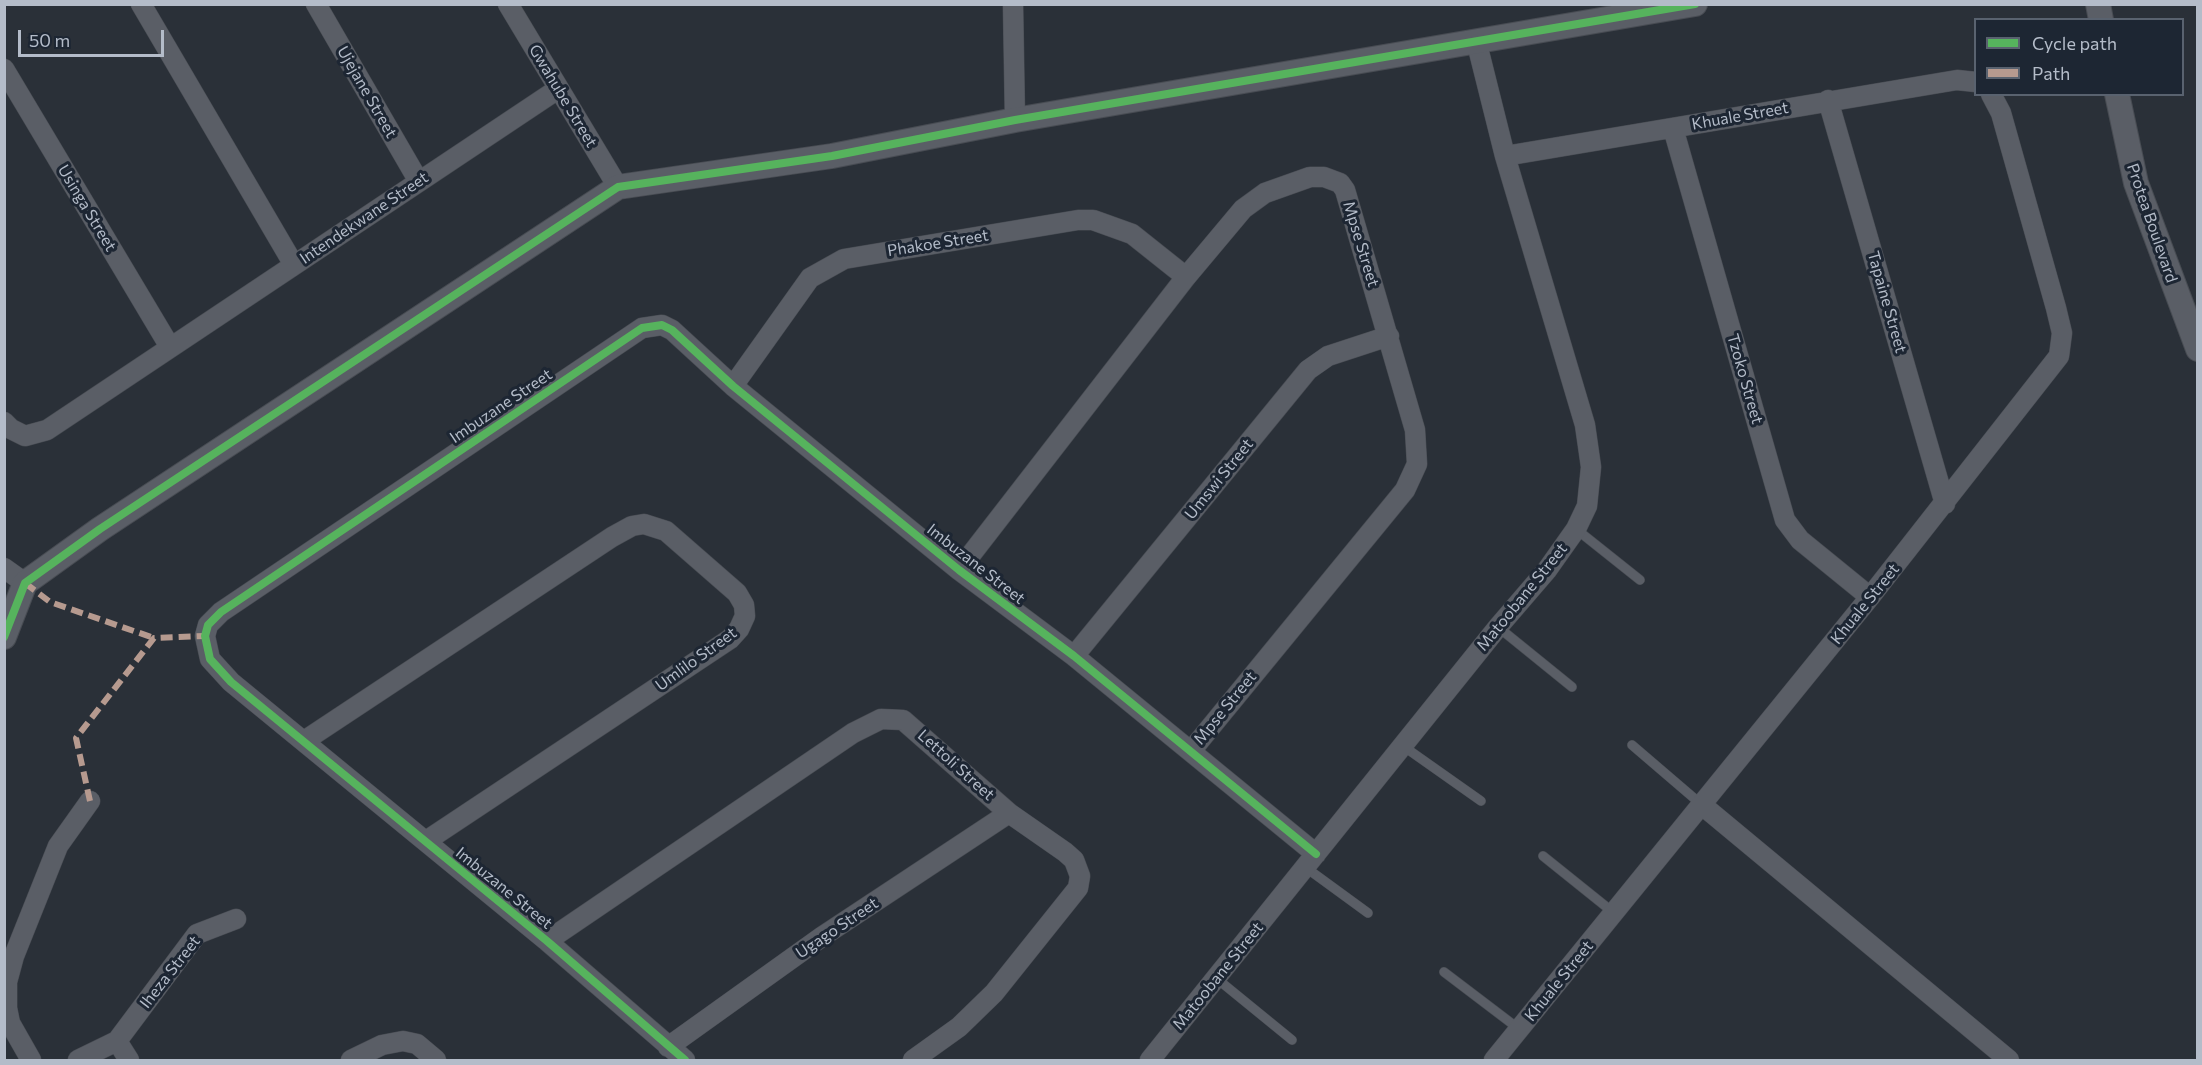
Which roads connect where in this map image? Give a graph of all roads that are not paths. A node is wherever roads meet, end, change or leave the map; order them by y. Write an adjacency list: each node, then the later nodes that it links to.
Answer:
1 (141, 4): 18 (street)
2 (316, 4): 16 (street, Ujejane Street)
3 (508, 4): 9 (street, Gwahube Street)
4 (1013, 4): 13 (street)
5 (1695, 4): 6 (street)
6 (1476, 40): 13 (street); 15 (street, Matoobane Street)
7 (4, 69): 21 (street, Usinga Street)
8 (1974, 82): 12 (street, Khuale Street)
9 (558, 89): 16 (street, Intendekwane Street); 17 (street, Gwahube Street)
10 (1992, 96): 25 (street, Khuale Street)
11 (2117, 96): 22 (street, Protea Boulevard)
12 (1828, 100): 14 (street, Khuale Street); 25 (street, Tapaine Street)
13 (1015, 120): 17 (street)
14 (1672, 128): 15 (street, Khuale Street); 31 (street, Tzoko Street)
15 (1505, 156): 26 (street, Matoobane Street)
16 (418, 180): 18 (street, Intendekwane Street)
17 (618, 187): 30 (street)
18 (294, 265): 21 (street, Intendekwane Street)
19 (1186, 277): 20 (street, Mpse Street); 23 (street, Phakoe Street); 28 (street, Mpse Street)
20 (1389, 336): 34 (street, Umswi Street); 39 (street, Mpse Street)
21 (170, 347): 24 (street)
22 (2198, 349)
23 (733, 386): 28 (street, Imbuzane Street); 36 (street, Imbuzane Street)
24 (4, 422)
25 (1945, 504): 31 (street, Khuale Street)
26 (1576, 529): 29 (lane); 32 (street, Matoobane Street)
27 (4, 568): 30 (street)
28 (958, 570): 34 (street, Imbuzane Street)
29 (1640, 580)
30 (25, 583): 33 (street)
31 (1870, 597): 42 (street, Khuale Street)
32 (1498, 627): 35 (lane); 38 (street, Matoobane Street)
33 (4, 637)
34 (1074, 656): 39 (street, Imbuzane Street)
35 (1572, 687)
36 (304, 741): 44 (street, Imbuzane Street); 44 (street, Umlilo Street)
37 (1632, 745): 42 (lane)
38 (1403, 746): 41 (lane); 46 (street, Matoobane Street)
39 (1191, 751): 46 (street, Imbuzane Street)
40 (90, 801): 57 (street)
41 (1481, 801)
42 (1702, 805): 48 (street, Khuale Street); 66 (street)
43 (1009, 813): 50 (street, Lettoli Street); 56 (street, Ugago Street); 63 (street, Lettoli Street)
44 (426, 842): 50 (street, Imbuzane Street)
45 (1543, 856): 48 (lane)
46 (1311, 861): 47 (lane); 52 (street, Matoobane Street)
47 (1368, 913)
48 (1614, 913): 53 (street, Khuale Street)
49 (236, 919): 55 (street, Iheza Street)
50 (547, 941): 56 (street, Imbuzane Street)
51 (1444, 972): 53 (lane)
52 (1216, 978): 54 (lane); 64 (street, Matoobane Street)
53 (1519, 1029): 65 (street, Khuale Street)
54 (1292, 1040)
55 (117, 1041): 58 (street); 59 (street)
56 (668, 1047): 62 (street, Imbuzane Street)
57 (32, 1060)
58 (78, 1060)
59 (129, 1060)
60 (351, 1060): 61 (street)
61 (436, 1060)
62 (685, 1060)
63 (913, 1060)
64 (1150, 1060)
65 (1494, 1060)
66 (2009, 1060)

